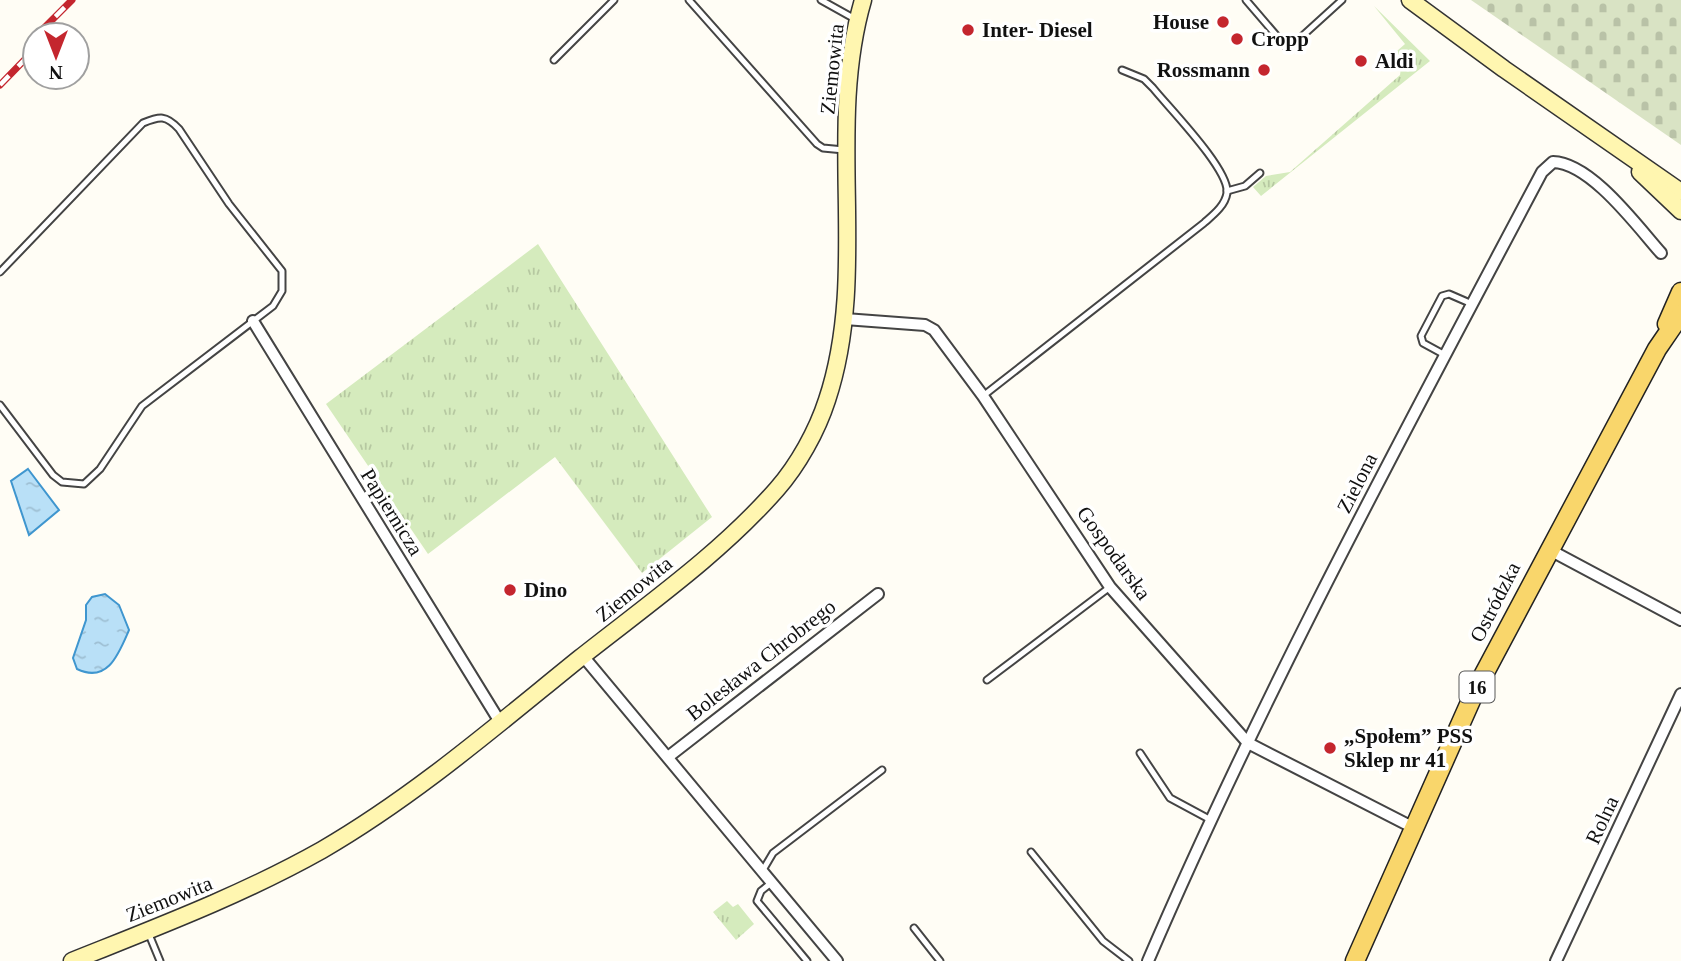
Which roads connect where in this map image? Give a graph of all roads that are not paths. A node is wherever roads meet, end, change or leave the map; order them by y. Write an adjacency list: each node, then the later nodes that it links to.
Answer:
1 (614, 0): 9 (lane)
2 (690, 0): 12 (lane)
3 (821, 0): 8 (lane)
4 (863, 0): 8 (street, Ziemowita)
5 (1246, 0): 6 (lane)
6 (1342, 0)
7 (1410, 0): 11 (street)
8 (858, 20): 12 (street, Ziemowita)
9 (554, 60)
10 (1122, 70): 14 (lane)
11 (1612, 143): 15 (street); 16 (street)
12 (847, 150): 22 (street, Ziemowita)
13 (1260, 173): 14 (lane)
14 (1227, 191): 26 (lane)
15 (1681, 191)
16 (1681, 211)
17 (1661, 253): 20 (street, Zielona)
18 (0, 272): 23 (lane)
19 (1681, 292): 24 (main road, Ostródzka / 16)
20 (1472, 304): 25 (street, Zielona); 25 (lane)
21 (1681, 314): 24 (main road, Ostródzka / 16)
22 (845, 319): 26 (street, Gospodarska); 32 (street, Ziemowita)
23 (253, 321): 27 (lane); 36 (street, Papiernicza)
24 (1657, 349): 28 (main road, Ostródzka / 16)
25 (1445, 355): 37 (street, Zielona)
26 (983, 396): 29 (street, Gospodarska)
27 (0, 405)
28 (1548, 550): 31 (street); 42 (main road, Ostródzka / 16)
29 (1110, 587): 33 (lane); 37 (street, Gospodarska)
30 (878, 594): 39 (street, Bolesława Chrobrego)
31 (1681, 620)
32 (583, 656): 36 (street, Ziemowita); 39 (street)
33 (987, 680)
34 (1681, 694): 35 (street, Rolna)
35 (1676, 721): 56 (street, Rolna)
36 (500, 722): 47 (street, Ziemowita)
37 (1248, 743): 41 (street, Zielona); 42 (street, Gospodarska)
38 (1139, 753): 41 (lane)
39 (668, 757): 44 (street)
40 (882, 770): 44 (lane)
41 (1209, 819): 54 (street, Zielona)
42 (1414, 828): 55 (main road, Ostródzka / 16)
43 (1031, 852): 53 (lane)
44 (763, 870): 45 (street)
45 (772, 881): 50 (lane); 51 (street)
46 (914, 928): 52 (lane)
47 (147, 930): 48 (street, Ziemowita); 49 (lane)
48 (72, 961)
49 (160, 961)
50 (807, 961)
51 (837, 961)
52 (940, 961)
53 (1129, 961)
54 (1148, 961)
55 (1355, 961)
56 (1556, 961)

